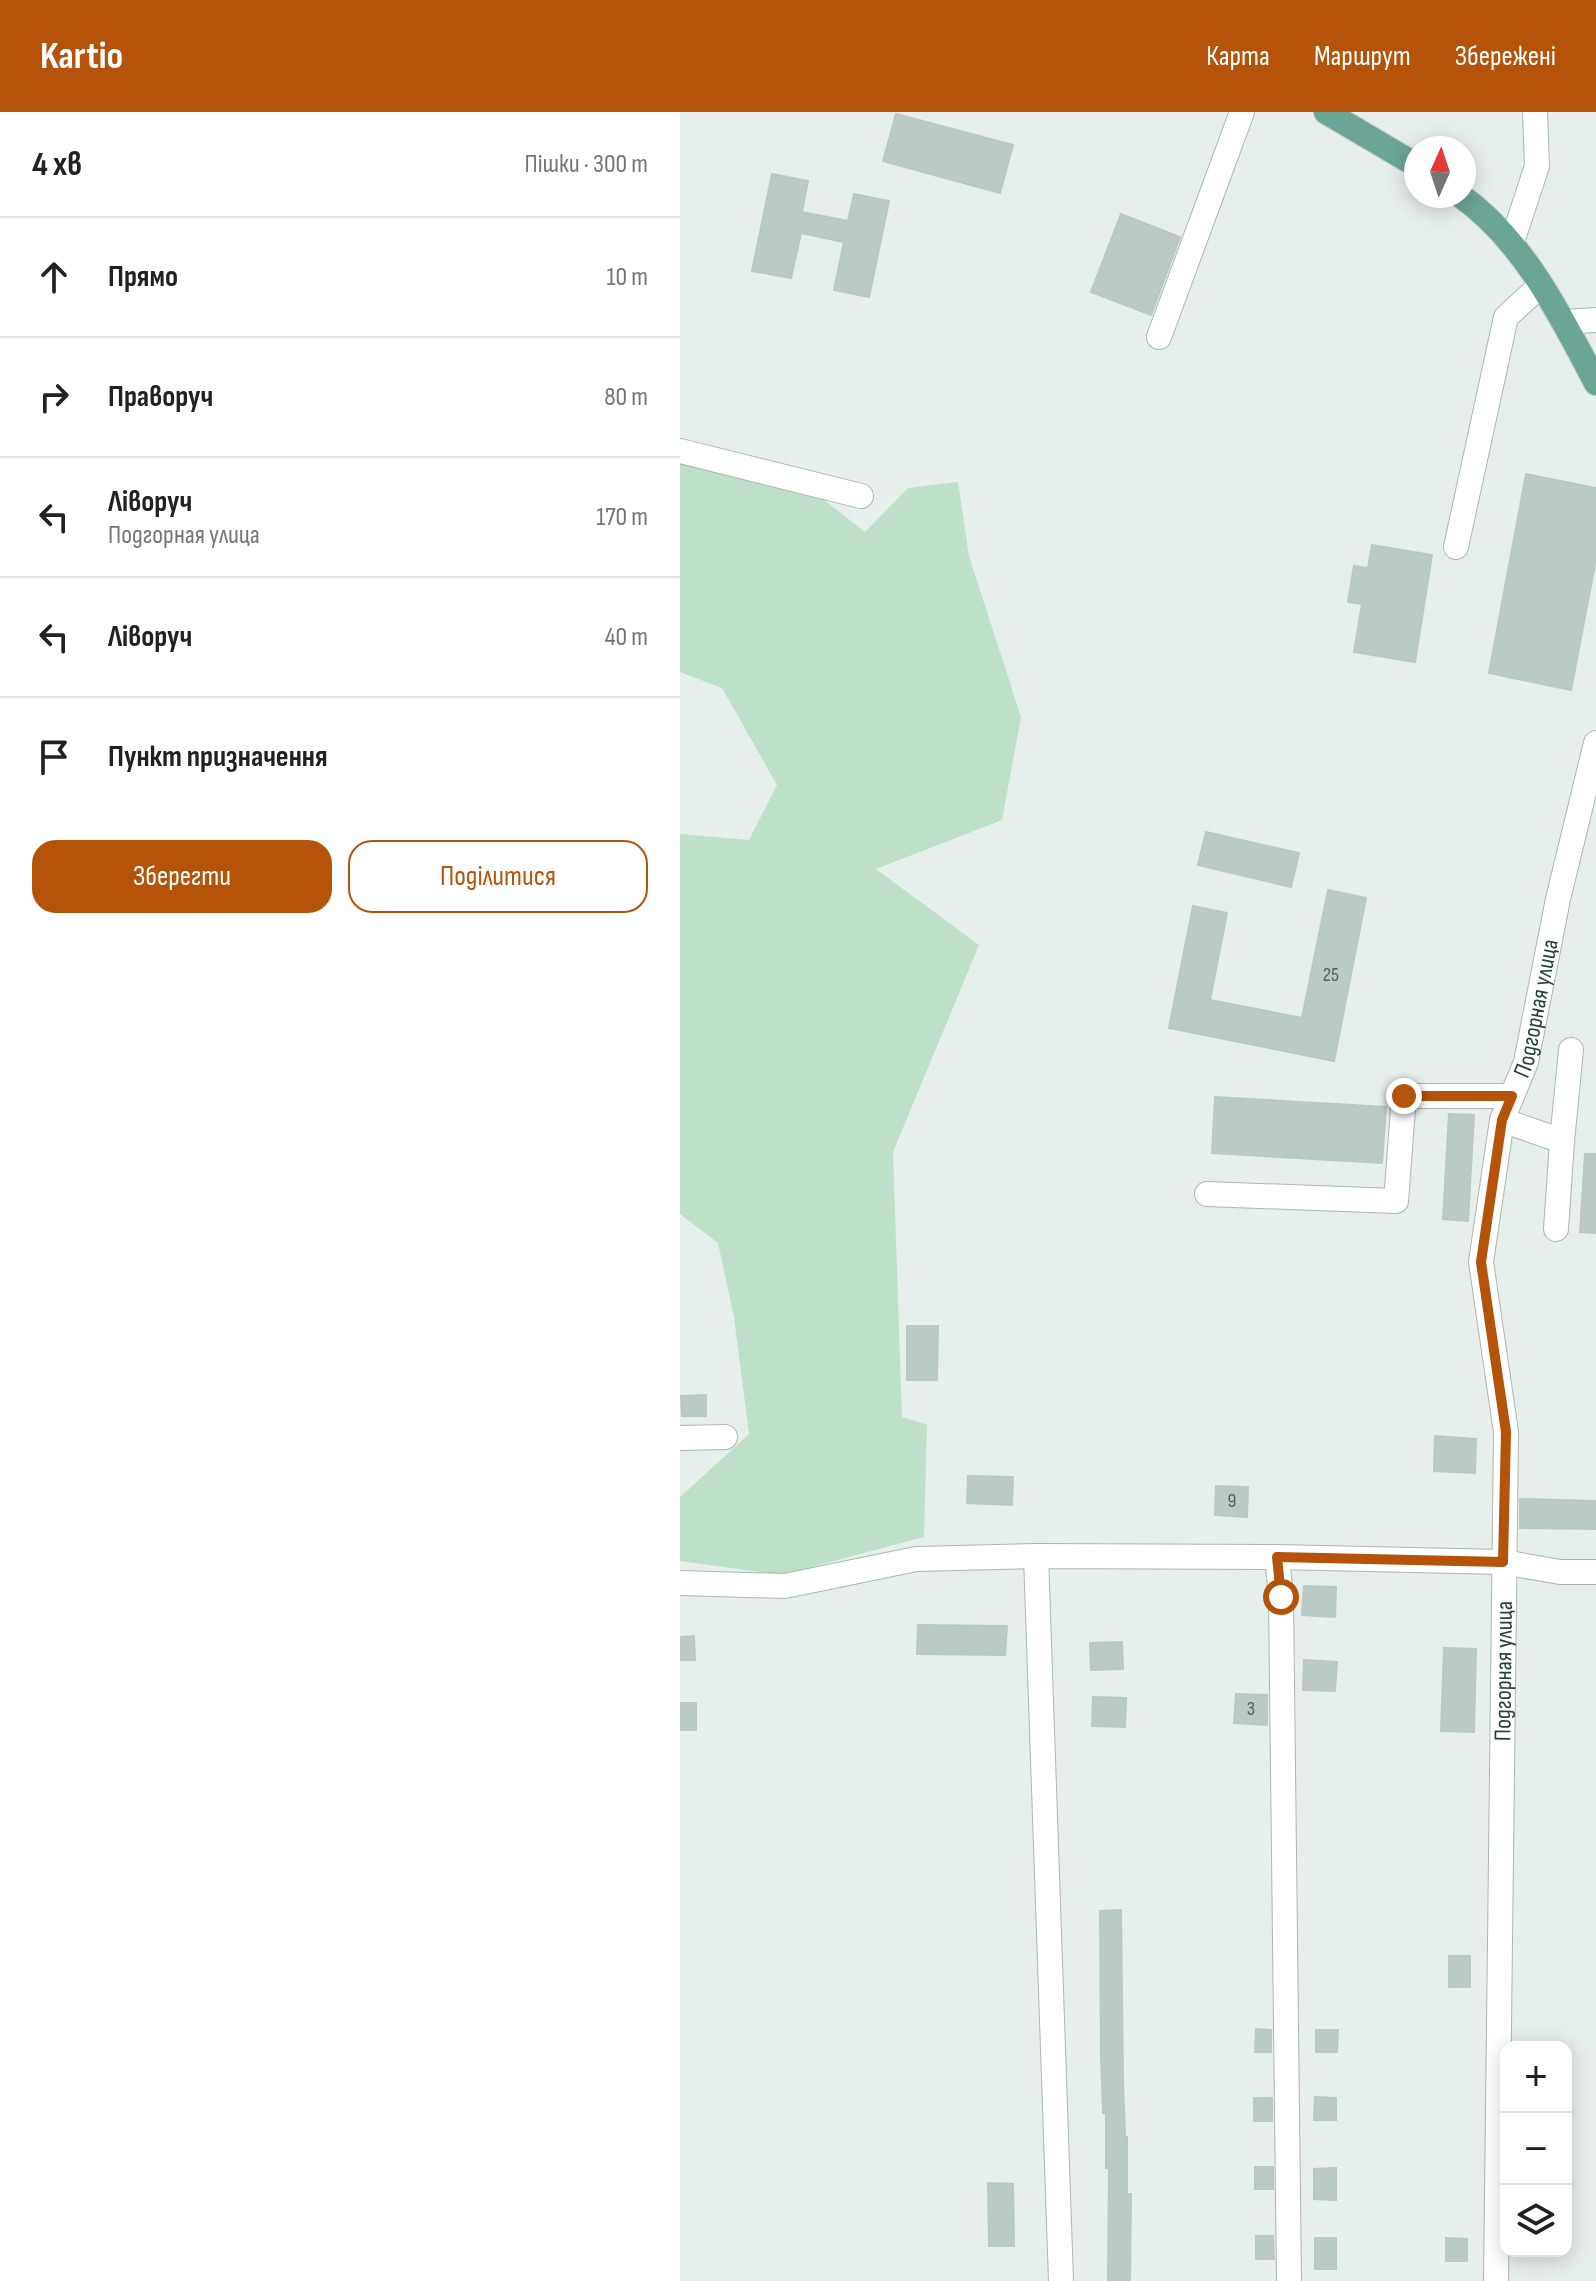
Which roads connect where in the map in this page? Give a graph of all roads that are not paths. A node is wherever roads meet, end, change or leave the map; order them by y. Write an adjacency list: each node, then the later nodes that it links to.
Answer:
1 (1242, 112): 10 (street)
2 (1326, 112): 4 (main road)
3 (1535, 112): 6 (street)
4 (1404, 158)
5 (1476, 207): 6 (main road)
6 (1512, 242): 7 (main road)
7 (1540, 286): 9 (main road); 14 (street)
8 (1596, 320): 9 (street)
9 (1564, 322): 11 (main road)
10 (1159, 337)
11 (1596, 383)
12 (680, 451): 13 (street)
13 (861, 496)
14 (1456, 547)
15 (1596, 743): 17 (street, Подгорная улица)
16 (1571, 1050): 19 (street)
17 (1512, 1096): 18 (street, Подгорная улица); 20 (street)
18 (1502, 1120): 19 (street); 26 (street, Подгорная улица)
19 (1562, 1141): 21 (street)
20 (1207, 1194)
21 (1556, 1229)
22 (725, 1437): 23 (street)
23 (680, 1438)
24 (1036, 1556): 25 (street); 28 (street); 29 (street)
25 (1277, 1557): 26 (street); 30 (street)
26 (1503, 1562): 27 (street); 31 (street, Подгорная улица)
27 (1596, 1572)
28 (680, 1583)
29 (1061, 2281)
30 (1289, 2281)
31 (1496, 2281)

